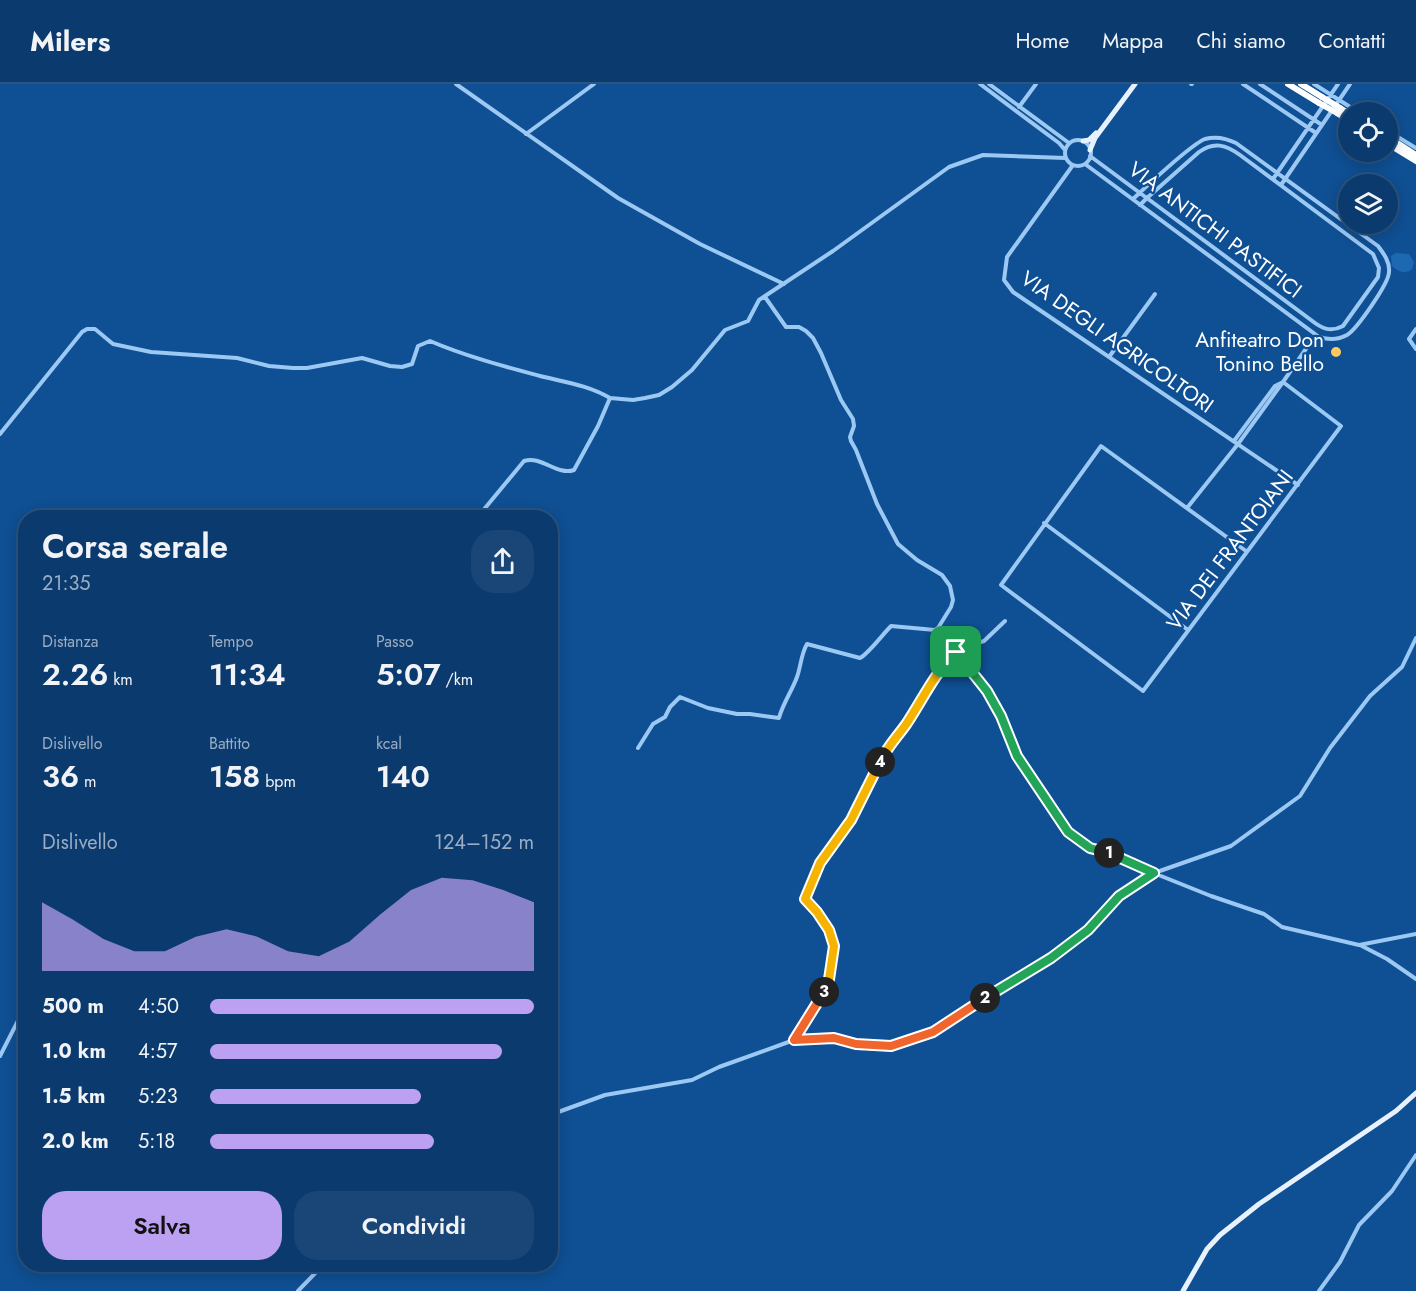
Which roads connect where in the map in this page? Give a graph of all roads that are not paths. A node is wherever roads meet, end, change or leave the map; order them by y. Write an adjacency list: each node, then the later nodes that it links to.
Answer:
1 (456, 84): 24 (street)
2 (594, 84): 24 (street)
3 (980, 84): 18 (street)
4 (989, 84): 18 (street)
5 (1036, 84): 18 (street)
6 (1133, 84): 26 (main road)
7 (1243, 84): 22 (street)
8 (1260, 84): 20 (street)
9 (1288, 84): 16 (highway)
10 (1300, 84): 16 (highway)
11 (1314, 84): 14 (street)
12 (1338, 84): 14 (street)
13 (1350, 84): 15 (street)
14 (1332, 94): 15 (street); 20 (street)
15 (1340, 99): 17 (street); 21 (street)
16 (1321, 100): 19 (highway, bridge)
17 (1344, 102)
18 (1018, 108): 28 (street); 31 (street)
19 (1338, 110)
20 (1314, 120): 21 (street); 22 (street)
21 (1322, 125): 23 (street)
22 (1308, 128): 23 (street); 41 (street)
23 (1316, 133): 42 (street)
24 (526, 134): 49 (street)
25 (1398, 137): 30 (street)
26 (1094, 138): 27 (main road); 33 (main road)
27 (1083, 141): 28 (street); 33 (street)
28 (1069, 143): 31 (street)
29 (1398, 143): 35 (highway)
30 (1416, 148)
31 (1065, 150): 36 (street)
32 (1398, 150): 38 (highway)
33 (1090, 153): 39 (street); 45 (street, VIA ANTICHI PASTIFICI)
34 (1252, 155): 37 (street); 41 (street); 45 (street)
35 (1416, 155)
36 (1065, 158): 40 (street); 49 (street)
37 (1248, 161): 43 (street); 46 (street)
38 (1416, 161)
39 (1085, 164): 40 (street); 47 (street, VIA ANTICHI PASTIFICI)
40 (1074, 165): 55 (street, VIA DEGLI AGRICOLTORI)
41 (1278, 173): 42 (street); 43 (street)
42 (1285, 178): 44 (street); 48 (street, VIA ANTICHI PASTIFICI)
43 (1273, 179): 44 (street)
44 (1281, 185): 46 (street, VIA ANTICHI PASTIFICI)
45 (1140, 193): 46 (street, VIA ANTICHI PASTIFICI); 47 (street)
46 (1147, 198): 48 (street)
47 (1133, 199): 48 (street, VIA ANTICHI PASTIFICI)
48 (1140, 205)
49 (784, 284): 51 (street)
50 (1155, 294): 55 (street)
51 (765, 297): 57 (street); 66 (street)
52 (1416, 329): 54 (street)
53 (1310, 343): 56 (street)
54 (1416, 349)
55 (1109, 357): 59 (street, VIA DEGLI AGRICOLTORI)
56 (1283, 382): 59 (street); 60 (street, VIA DEI FRANTOIANI)
57 (610, 398): 58 (street); 62 (street)
58 (0, 434)
59 (1236, 443): 60 (street, VIA DEGLI AGRICOLTORI); 61 (street)
60 (1298, 485): 64 (street, VIA DEI FRANTOIANI)
61 (1187, 508): 63 (street); 64 (street)
62 (483, 510)
63 (1044, 523): 67 (street); 67 (street, VIA DEI FRANTOIANI)
64 (1246, 551): 67 (street, VIA DEI FRANTOIANI)
65 (1005, 621): 69 (street)
66 (938, 628): 69 (street); 71 (street)
67 (1188, 630)
68 (1416, 638): 72 (street)
69 (971, 645): 70 (street)
70 (956, 652): 72 (street); 77 (street)
71 (638, 748)
72 (1154, 873): 74 (street); 77 (street)
73 (1416, 934): 74 (street)
74 (1359, 945): 75 (street)
75 (1416, 979)
76 (18, 1021): 78 (street)
77 (794, 1040): 80 (street)
78 (0, 1056)
79 (1416, 1093): 84 (main road)
80 (558, 1111)
81 (1416, 1155): 85 (street)
82 (316, 1272): 83 (street)
83 (298, 1291)
84 (1183, 1291)
85 (1319, 1291)

